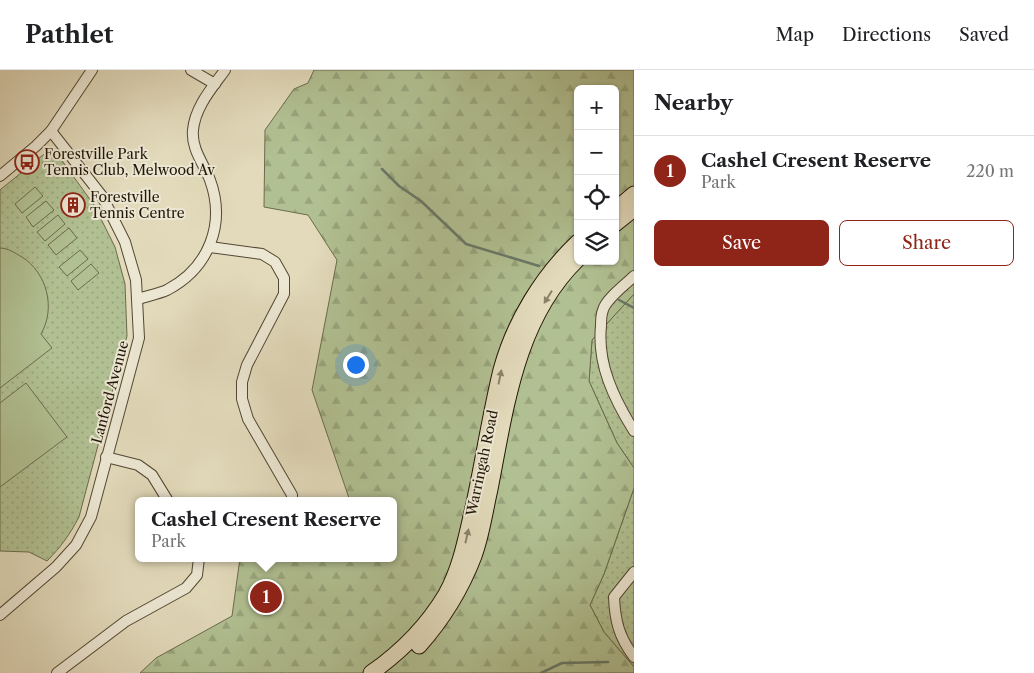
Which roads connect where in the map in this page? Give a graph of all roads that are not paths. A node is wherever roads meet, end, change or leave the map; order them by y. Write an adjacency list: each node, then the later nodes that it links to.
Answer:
1 (92, 70): 5 (street)
2 (191, 70): 4 (street)
3 (225, 70): 4 (street)
4 (215, 84): 14 (street)
5 (52, 131): 6 (street); 17 (street, Lanford Avenue)
6 (0, 176)
7 (634, 194): 8 (highway)
8 (619, 207)
9 (634, 209): 11 (highway)
10 (634, 216): 12 (highway)
11 (619, 222)
12 (619, 223)
13 (574, 246): 27 (highway, Warringah Road, one-way to 13)
14 (210, 247): 17 (street); 21 (street)
15 (574, 264): 28 (highway, Warringah Road, one-way to 28)
16 (634, 276): 18 (street)
17 (138, 299): 19 (street, Lanford Avenue)
18 (634, 431)
19 (106, 457): 20 (street); 24 (street, Lanford Avenue)
20 (166, 497)
21 (292, 497)
22 (199, 562): 26 (street)
23 (634, 572): 25 (street)
24 (0, 615)
25 (634, 657)
26 (57, 673)
27 (371, 673)
28 (389, 673)

